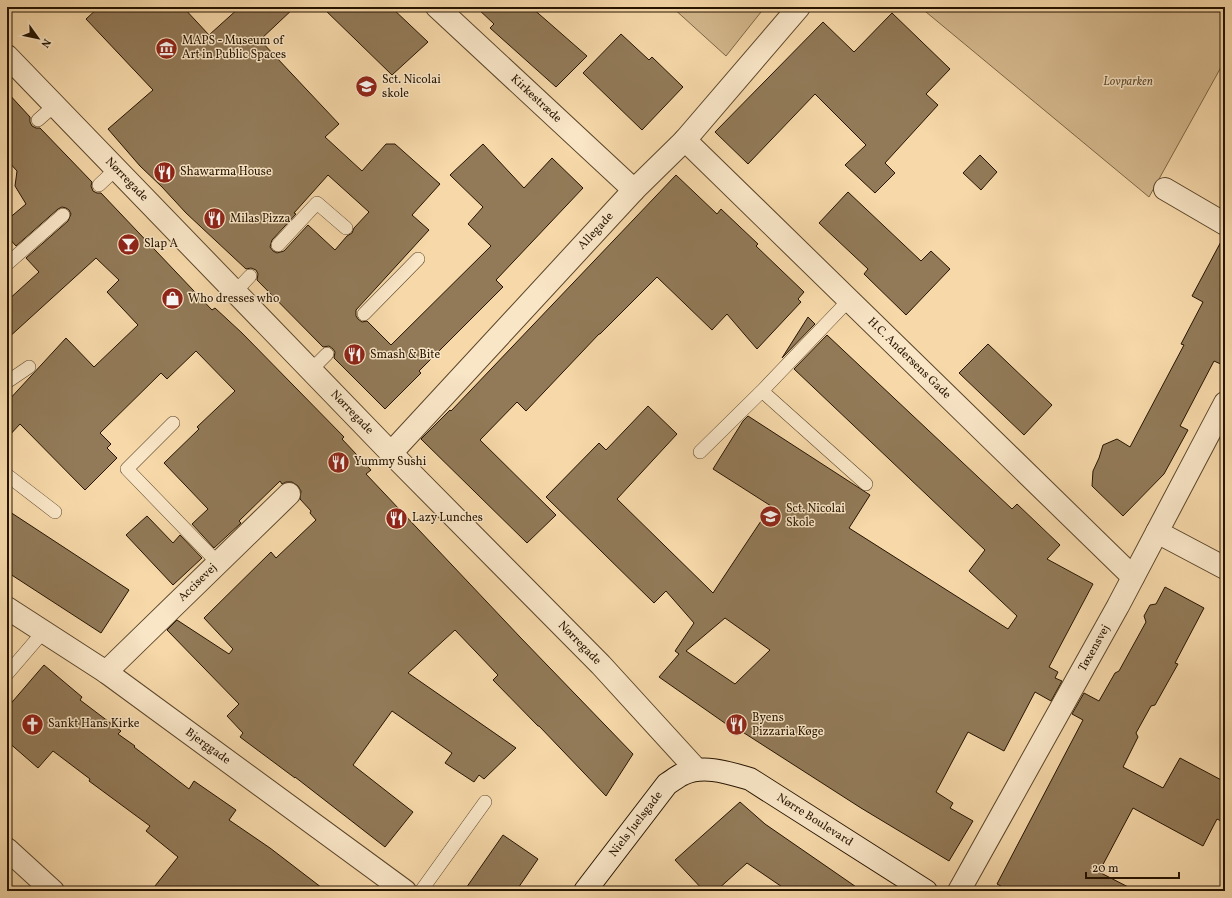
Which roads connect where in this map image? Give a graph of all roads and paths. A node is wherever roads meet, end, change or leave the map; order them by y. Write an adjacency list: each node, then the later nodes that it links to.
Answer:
1 (438, 7): 10 (street, Kirkestræde)
2 (799, 7): 6 (street, Allegade)
3 (7, 56): 4 (street, Nørregade)
4 (55, 105): 5 (lane); 7 (street, Nørregade)
5 (38, 120)
6 (685, 140): 10 (street, Allegade); 19 (street, H.C. Andersens Gade)
7 (116, 169): 8 (lane); 18 (street, Nørregade)
8 (99, 185)
9 (1165, 189): 12 (street)
10 (634, 190): 29 (street, Allegade)
11 (63, 216): 16 (lane)
12 (1225, 224)
13 (346, 228): 14 (lane)
14 (278, 245)
15 (418, 259): 20 (lane)
16 (7, 264)
17 (250, 276): 18 (lane)
18 (235, 292): 23 (street, Nørregade)
19 (849, 300): 25 (lane); 37 (street, H.C. Andersens Gade)
20 (364, 314)
21 (327, 354): 23 (lane)
22 (29, 367): 24 (lane)
23 (311, 370): 29 (street, Nørregade)
24 (7, 382)
25 (762, 391): 28 (lane); 31 (lane)
26 (1225, 402): 34 (street, Tøxensvej)
27 (173, 423): 35 (lane)
28 (700, 452)
29 (391, 453): 42 (street, Nørregade)
30 (7, 475): 33 (lane)
31 (866, 484)
32 (289, 494): 35 (street, Accisevej)
33 (55, 512)
34 (1157, 532): 36 (street); 37 (street, Tøxensvej)
35 (218, 563): 40 (street, Accisevej)
36 (1225, 568)
37 (1133, 577): 50 (street, Tøxensvej)
38 (7, 608): 39 (street, Bjerggade)
39 (44, 631): 40 (street, Bjerggade); 41 (lane)
40 (106, 672): 46 (street, Bjerggade)
41 (7, 674)
42 (696, 769): 48 (street, Niels Juelsgade); 49 (street, Nørre Boulevard)
43 (485, 802): 47 (lane)
44 (7, 849): 45 (street)
45 (53, 891)
46 (405, 891)
47 (421, 891)
48 (585, 891)
49 (926, 891)
50 (959, 891)

